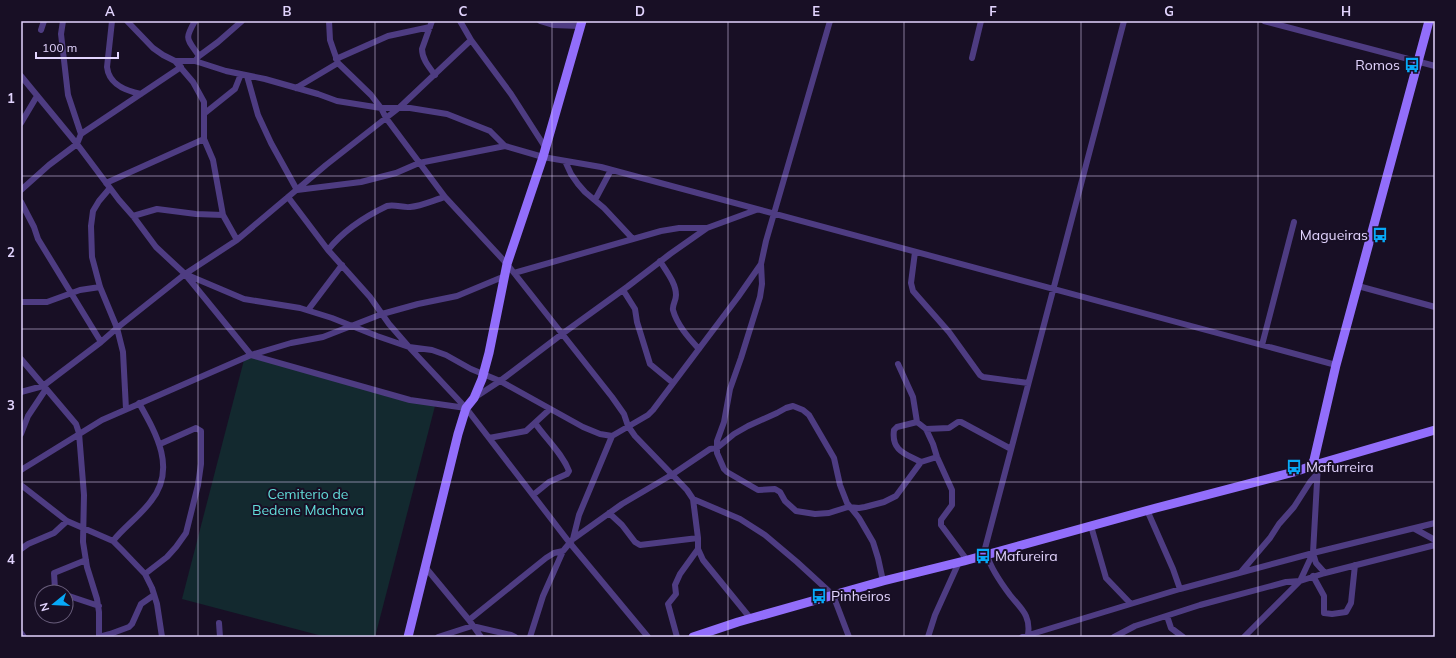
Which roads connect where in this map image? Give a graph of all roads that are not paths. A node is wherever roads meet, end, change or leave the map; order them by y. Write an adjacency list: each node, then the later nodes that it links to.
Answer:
1 (44, 21): 17 (street)
2 (63, 21): 37 (street)
3 (112, 21): 30 (street)
4 (127, 21): 21 (street)
5 (195, 21): 19 (street)
6 (242, 21): 19 (street)
7 (329, 21): 22 (street)
8 (460, 21): 18 (street)
9 (540, 21): 16 (street)
10 (830, 21): 55 (street)
11 (981, 21): 20 (street)
12 (1124, 21): 71 (street)
13 (1264, 21): 23 (street)
14 (1429, 21): 23 (main road)
15 (431, 24): 22 (street); 27 (street)
16 (581, 24): 41 (main road)
17 (41, 30)
18 (471, 40): 27 (street); 41 (street)
19 (197, 58): 21 (street); 26 (street)
20 (972, 58)
21 (175, 61): 25 (street)
22 (337, 61): 29 (street); 33 (street)
23 (1418, 62): 24 (street); 69 (main road)
24 (1435, 66)
25 (181, 67): 30 (street); 34 (street)
26 (244, 75): 29 (street); 34 (street); 48 (street)
27 (435, 75): 32 (street)
28 (21, 76): 31 (street)
29 (296, 88): 33 (street)
30 (141, 94): 37 (street)
31 (37, 96): 36 (street); 39 (street)
32 (400, 107): 33 (street); 35 (street); 40 (street)
33 (381, 108): 35 (street)
34 (205, 113): 38 (street)
35 (386, 118): 44 (street); 48 (street)
36 (21, 123)
37 (81, 134): 39 (street)
38 (204, 139): 46 (street); 54 (street)
39 (78, 144): 46 (street); 47 (street)
40 (505, 146): 42 (street); 44 (street)
41 (545, 147): 42 (main road)
42 (543, 158): 43 (street); 64 (main road)
43 (565, 161): 45 (street); 51 (street)
44 (419, 163): 48 (street); 49 (street)
45 (611, 170): 51 (street); 53 (street)
46 (108, 186): 56 (street); 70 (street)
47 (21, 190)
48 (297, 190): 50 (street)
49 (445, 196): 61 (street); 64 (street)
50 (288, 197): 60 (street); 61 (street)
51 (595, 200): 59 (street)
52 (21, 202): 73 (street)
53 (756, 210): 55 (street); 58 (street)
54 (223, 215): 56 (street); 60 (street)
55 (774, 215): 62 (street); 65 (street)
56 (133, 216): 67 (street)
57 (1294, 222): 82 (street)
58 (707, 228): 59 (street); 63 (street)
59 (632, 238): 68 (street)
60 (236, 240): 67 (street)
61 (328, 250): 66 (street)
62 (915, 252): 71 (street); 92 (street)
63 (660, 261): 72 (street); 84 (street)
64 (507, 264): 68 (main road)
65 (761, 264): 84 (street); 110 (street)
66 (342, 265): 76 (street); 77 (street)
67 (185, 274): 76 (street); 79 (street); 85 (street)
68 (509, 274): 77 (street); 80 (street); 89 (main road)
69 (1358, 286): 75 (street); 88 (main road)
70 (100, 287): 73 (street); 79 (street)
71 (1052, 288): 82 (street); 92 (street)
72 (623, 290): 80 (street); 91 (street)
73 (70, 294): 74 (street); 81 (street)
74 (21, 302)
75 (1435, 307)
76 (308, 310): 78 (street)
77 (382, 314): 78 (street); 83 (street)
78 (353, 326): 83 (street); 85 (street)
79 (117, 328): 81 (street); 98 (street)
80 (562, 334): 90 (street); 102 (street)
81 (101, 342): 93 (street)
82 (1262, 345): 88 (street)
83 (409, 347): 89 (street); 97 (street)
84 (699, 349): 91 (street)
85 (250, 355): 96 (street); 97 (street)
86 (21, 359): 93 (street)
87 (898, 364): 100 (street)
88 (1336, 365): 114 (main road)
89 (483, 374): 90 (street); 95 (main road)
90 (500, 381): 95 (street); 99 (street)
91 (674, 382): 102 (street)
92 (1028, 383): 111 (street)
93 (44, 387): 94 (street); 105 (street); 106 (street)
94 (21, 392)
95 (474, 398): 97 (main road)
96 (140, 403): 98 (street); 109 (street)
97 (466, 408): 108 (street); 142 (main road)
98 (126, 409): 105 (street)
99 (550, 409): 101 (street); 107 (street)
100 (917, 422): 103 (street); 113 (street)
101 (535, 423): 108 (street); 119 (street)
102 (628, 426): 107 (street); 116 (street)
103 (926, 429): 111 (street); 112 (street)
104 (1435, 430): 114 (main road)
105 (79, 433): 115 (street); 127 (street)
106 (21, 434)
107 (612, 436): 130 (street)
108 (489, 438): 119 (street)
109 (160, 444): 132 (street); 145 (street)
110 (717, 448): 116 (street); 121 (street); 121 (street)
111 (1011, 449): 138 (street)
112 (937, 457): 113 (street); 140 (street)
113 (921, 462): 121 (street)
114 (1315, 465): 117 (street); 122 (main road)
115 (21, 469)
116 (673, 474): 120 (street); 123 (street)
117 (1318, 474): 137 (street); 143 (street)
118 (21, 485): 124 (street)
119 (533, 495): 130 (street)
120 (693, 499): 129 (street); 152 (street)
121 (852, 507): 147 (street)
122 (1147, 510): 126 (main road); 150 (street)
123 (609, 513): 129 (street); 130 (street)
124 (67, 521): 127 (street); 134 (street)
125 (1435, 523): 128 (street)
126 (1091, 526): 138 (main road); 154 (street)
127 (83, 527): 132 (street); 139 (street)
128 (1415, 529): 131 (street); 137 (street)
129 (698, 538): 135 (street)
130 (571, 540): 136 (street); 172 (street)
131 (1435, 540)
132 (113, 541): 145 (street)
133 (1435, 545): 141 (street)
134 (21, 549)
135 (698, 549): 157 (street); 173 (street)
136 (563, 550): 159 (street); 171 (street)
137 (1313, 553): 143 (street); 144 (street); 148 (street)
138 (985, 555): 140 (main road); 162 (street)
139 (86, 560): 149 (street); 155 (street)
140 (963, 561): 147 (main road); 176 (street)
141 (1355, 565): 144 (street); 146 (street)
142 (426, 568): 159 (street); 167 (main road)
143 (1241, 572): 150 (street)
144 (1326, 572): 146 (street)
145 (145, 574): 151 (street)
146 (1313, 576): 148 (street)
147 (883, 581): 152 (main road)
148 (1300, 581): 156 (street); 179 (street)
149 (55, 584)
150 (1180, 589): 154 (street)
151 (154, 595): 164 (street); 165 (street)
152 (833, 595): 157 (main road); 175 (street)
153 (74, 598): 155 (street)
154 (1130, 604): 162 (street)
155 (98, 606): 164 (street)
156 (1167, 616): 177 (street); 178 (street)
157 (750, 618): 161 (main road)
158 (219, 623): 166 (street)
159 (470, 623): 168 (street); 169 (street); 170 (street)
160 (21, 633): 163 (street)
161 (713, 634): 174 (main road)
162 (1025, 636)
163 (24, 637)
164 (99, 637)
165 (162, 637)
166 (220, 637)
167 (408, 637)
168 (438, 637)
169 (481, 637)
170 (515, 637)
171 (530, 637)
172 (648, 637)
173 (677, 637)
174 (694, 637)
175 (849, 637)
176 (928, 637)
177 (1114, 637)
178 (1183, 637)
179 (1244, 637)

